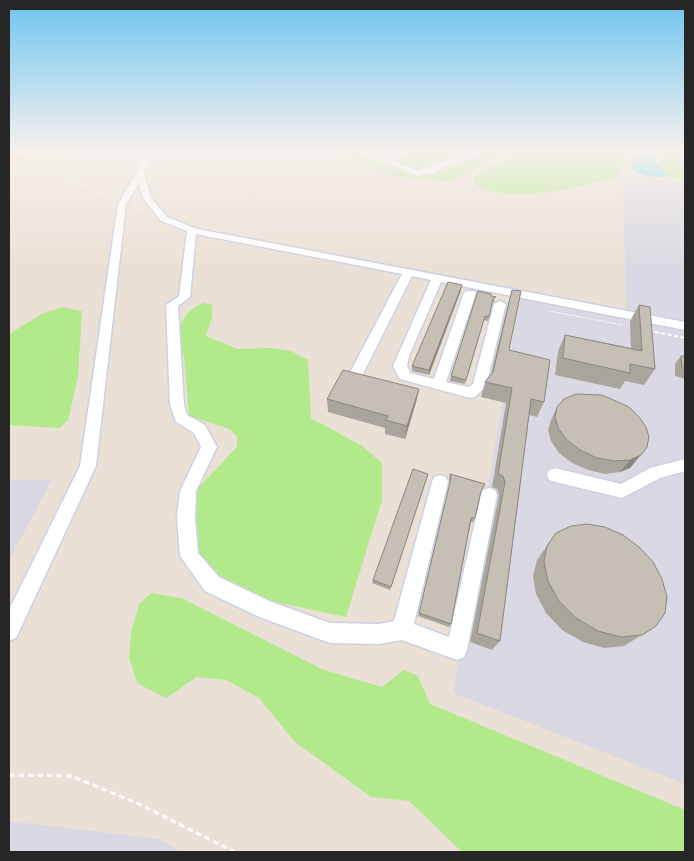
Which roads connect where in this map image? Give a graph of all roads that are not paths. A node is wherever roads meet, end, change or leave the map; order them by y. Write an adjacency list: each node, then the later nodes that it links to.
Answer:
1 (130, 190): 16 (street)
2 (145, 190): 3 (street)
3 (192, 230): 4 (street); 15 (street)
4 (408, 273): 5 (street); 9 (street)
5 (437, 278): 8 (street); 10 (street)
6 (470, 293): 10 (street)
7 (500, 304): 10 (street)
8 (685, 326)
9 (353, 380)
10 (438, 386)
11 (685, 465): 12 (street)
12 (555, 475)
13 (440, 482): 15 (street)
14 (489, 496): 15 (street)
15 (402, 630)
16 (9, 631)

